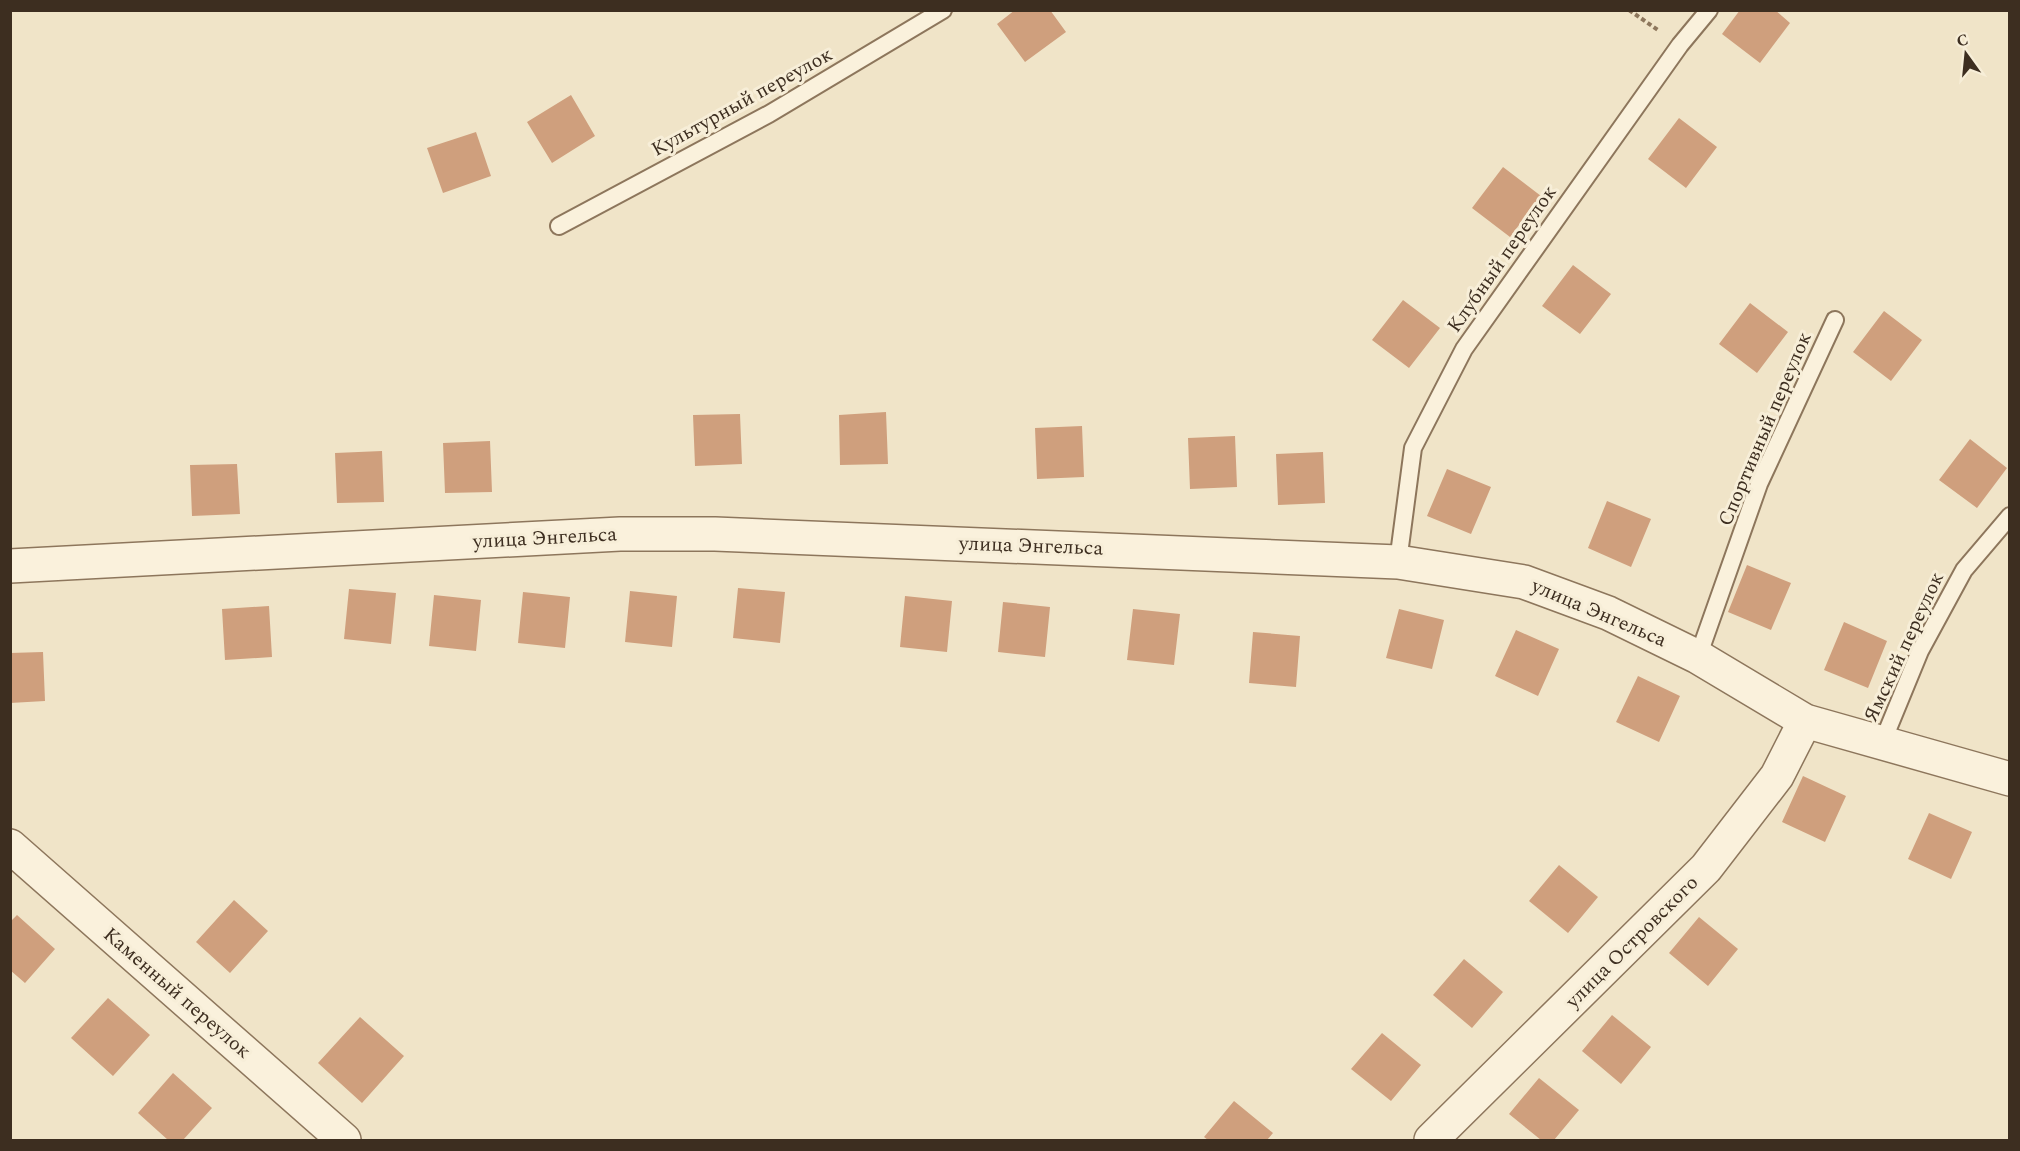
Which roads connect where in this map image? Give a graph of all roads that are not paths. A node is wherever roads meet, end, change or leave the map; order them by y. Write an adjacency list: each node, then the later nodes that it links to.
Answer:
1 (943, 10): 3 (lane, Культурный переулок)
2 (1709, 10): 6 (lane, Клубный переулок)
3 (559, 226)
4 (1835, 320): 8 (lane, Спортивный переулок)
5 (2010, 516): 10 (lane, Ямский переулок)
6 (1398, 562): 7 (street, улица Энгельса); 8 (street, улица Энгельса)
7 (10, 566)
8 (1698, 657): 9 (street, улица Энгельса)
9 (1805, 721): 10 (street, улица Энгельса); 14 (street, улица Островского)
10 (1883, 741): 11 (street, улица Энгельса)
11 (2010, 779)
12 (10, 846): 13 (street, Каменный переулок)
13 (344, 1140)
14 (1431, 1140)

